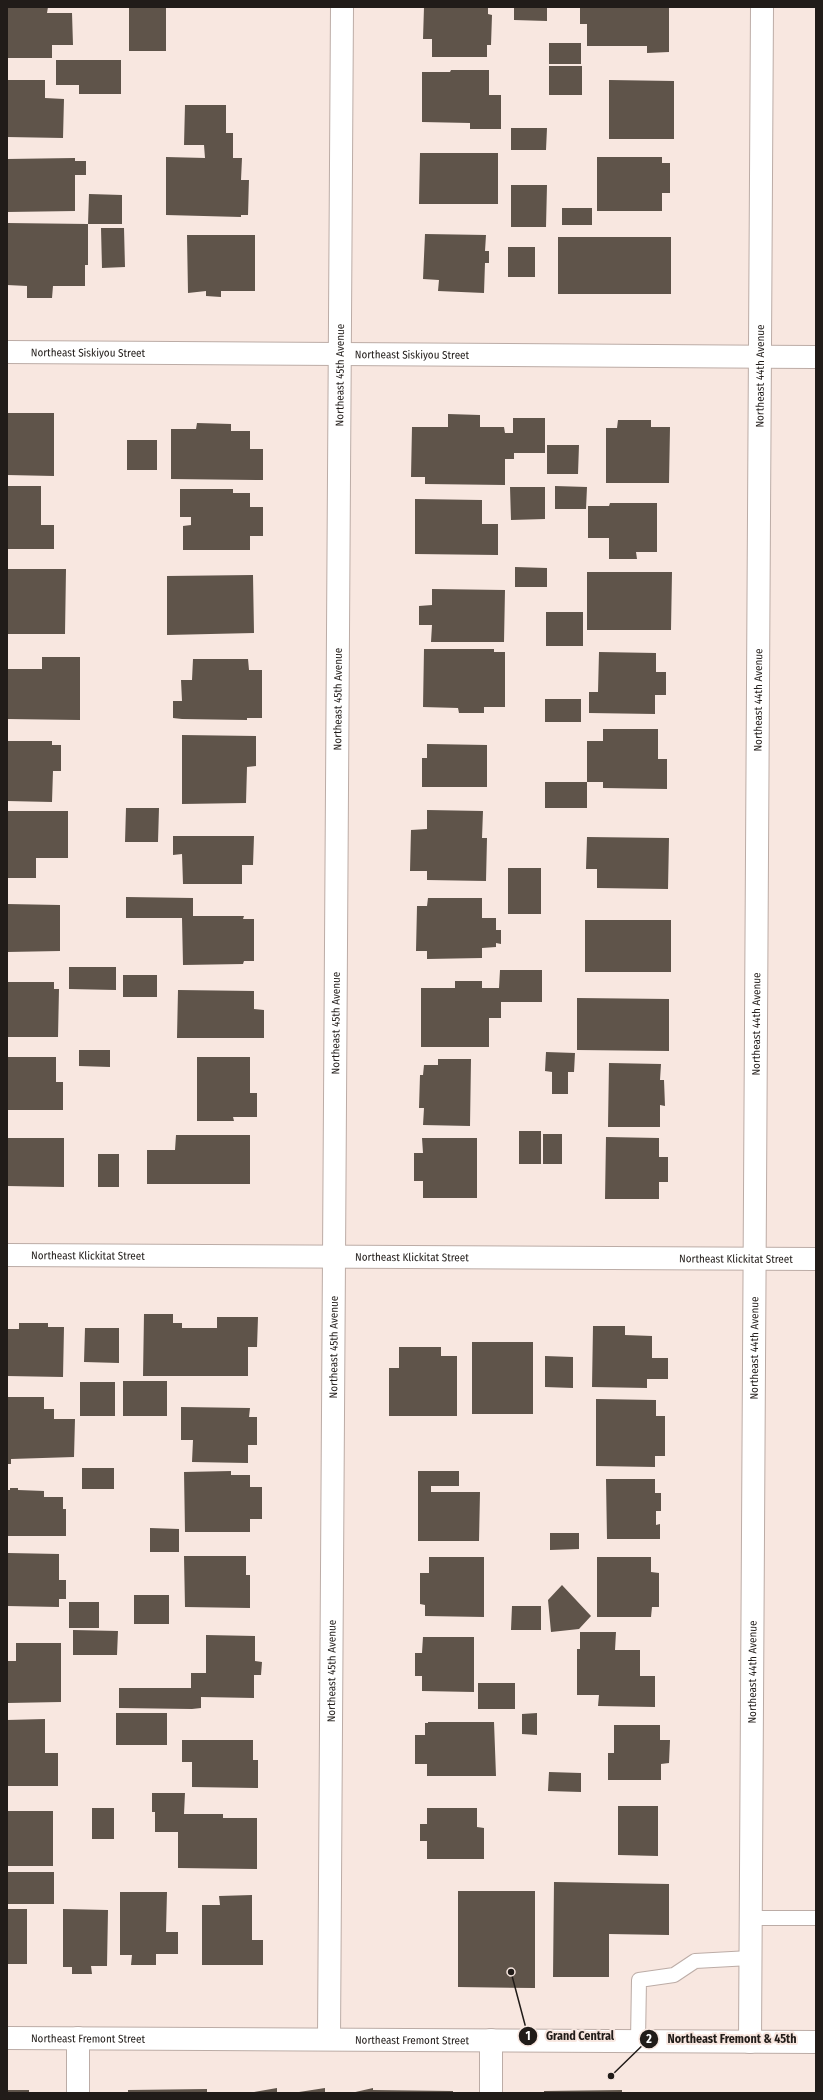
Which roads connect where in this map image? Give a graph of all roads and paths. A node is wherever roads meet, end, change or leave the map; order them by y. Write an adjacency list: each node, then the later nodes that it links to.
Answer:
1 (342, 7): 4 (street, Northeast 45th Avenue)
2 (762, 7): 5 (street, Northeast 44th Avenue)
3 (7, 352): 4 (street, Northeast Siskiyou Street)
4 (340, 353): 5 (street, Northeast Siskiyou Street); 8 (street, Northeast 45th Avenue)
5 (760, 357): 6 (street, Northeast Siskiyou Street); 9 (street, Northeast 44th Avenue)
6 (816, 357)
7 (7, 1255): 8 (street, Northeast Klickitat Street)
8 (334, 1256): 9 (street, Northeast Klickitat Street); 16 (street, Northeast 45th Avenue)
9 (754, 1259): 10 (street, Northeast Klickitat Street); 11 (street, Northeast 44th Avenue)
10 (816, 1259)
11 (750, 1918): 12 (lane); 13 (street, Northeast 44th Avenue)
12 (816, 1918)
13 (750, 1958): 18 (lane); 19 (street, Northeast 44th Avenue)
14 (7, 2038): 15 (street, Northeast Fremont Street)
15 (78, 2038): 16 (street, Northeast Fremont Street); 21 (street)
16 (329, 2039): 17 (street, Northeast Fremont Street)
17 (491, 2040): 18 (street, Northeast Fremont Street); 22 (street)
18 (638, 2041): 19 (street, Northeast Fremont Street)
19 (750, 2042): 20 (street, Northeast Fremont Street)
20 (816, 2042)
21 (78, 2093)
22 (491, 2093)

